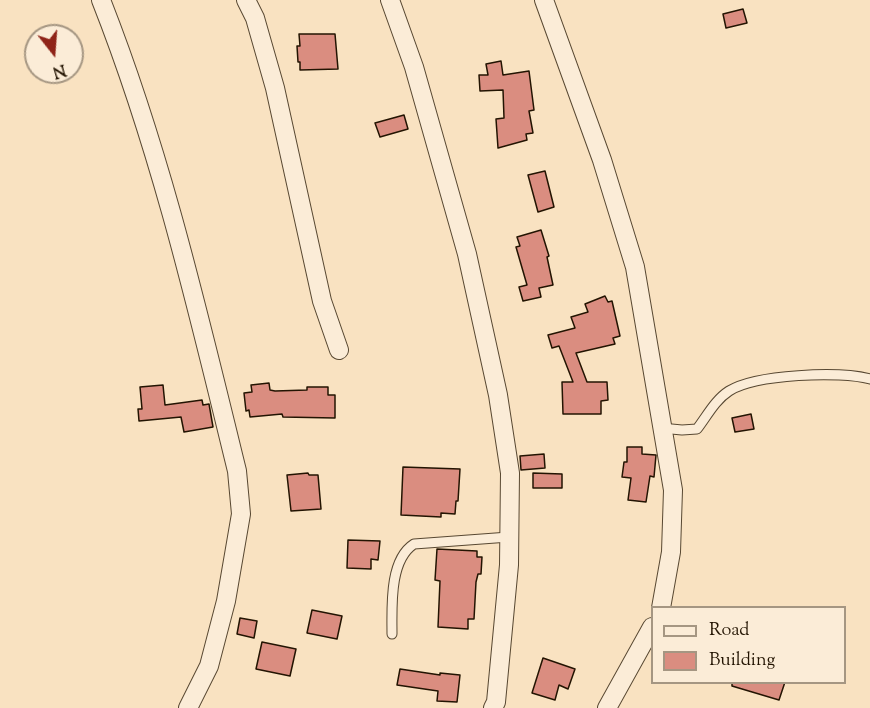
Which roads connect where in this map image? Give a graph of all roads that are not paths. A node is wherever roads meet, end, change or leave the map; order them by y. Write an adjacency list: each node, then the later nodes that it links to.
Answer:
1 (101, 0): 12 (street)
2 (246, 0): 5 (street)
3 (390, 0): 8 (street)
4 (544, 0): 7 (street)
5 (339, 350)
6 (870, 379): 7 (lane)
7 (661, 428): 9 (street)
8 (509, 537): 11 (lane); 13 (street)
9 (661, 606)
10 (651, 629): 14 (street)
11 (392, 634)
12 (188, 708)
13 (493, 708)
14 (607, 708)

